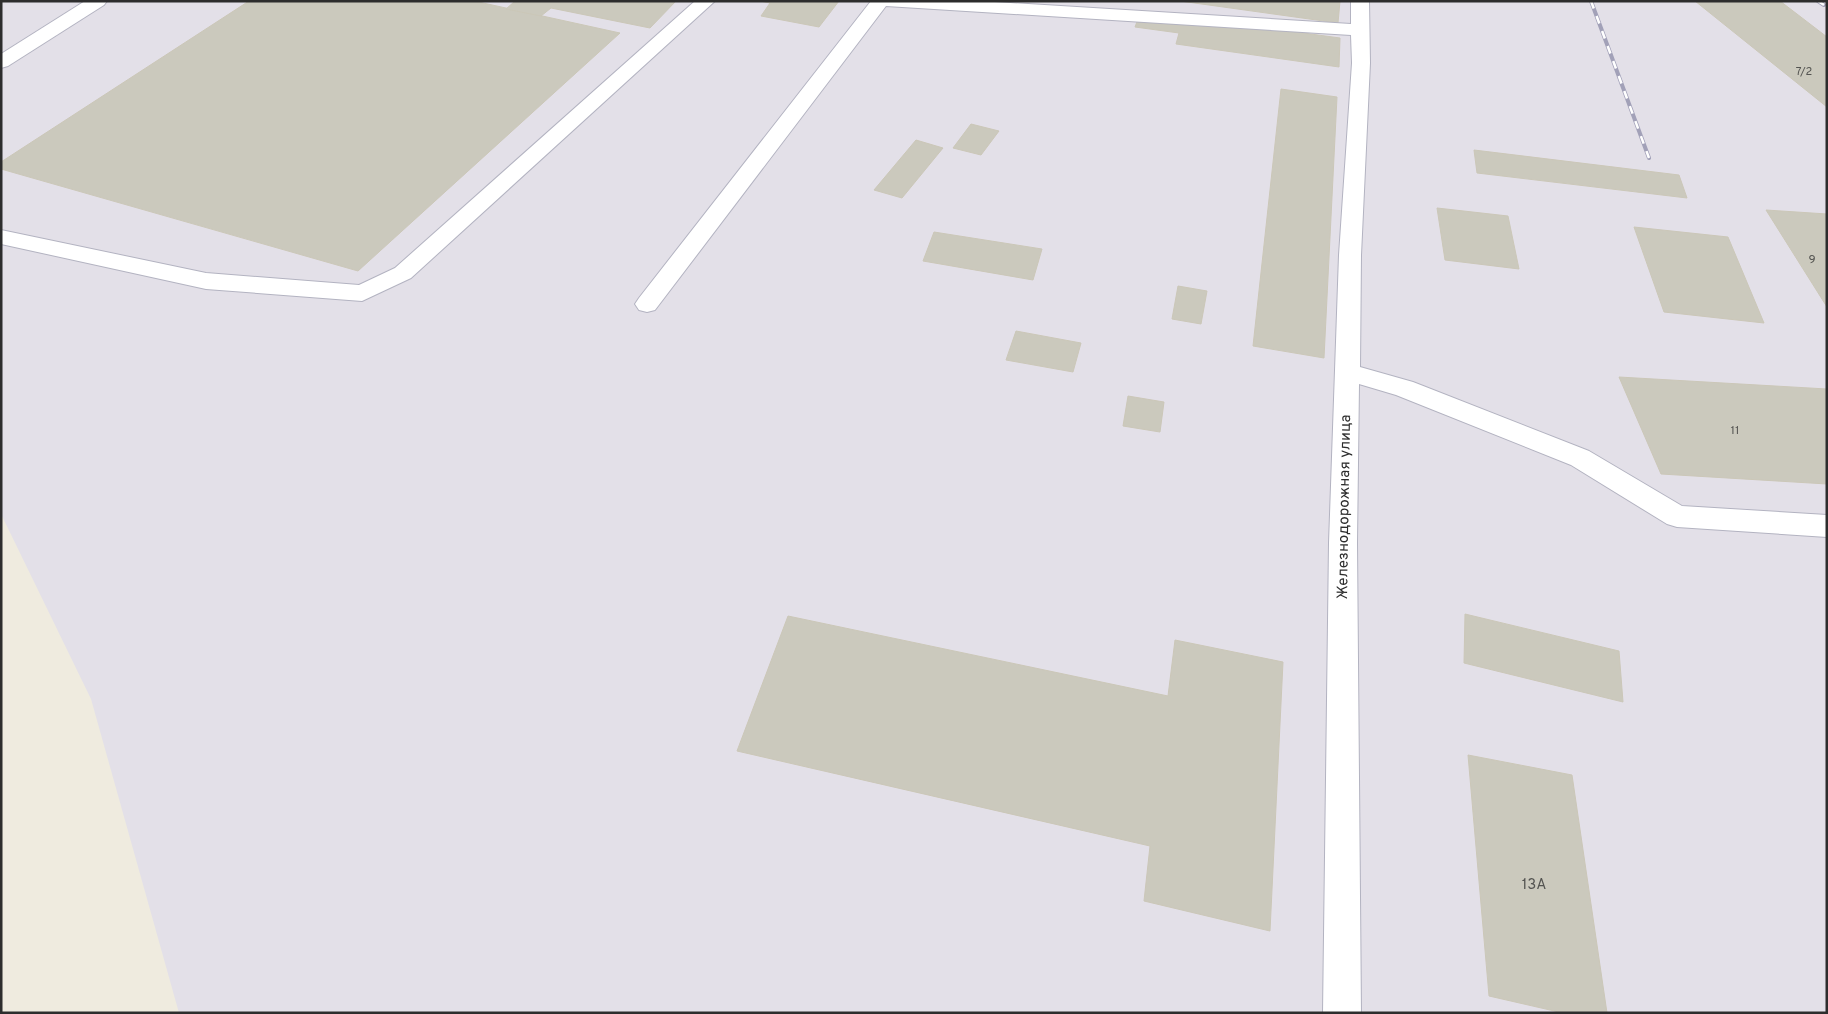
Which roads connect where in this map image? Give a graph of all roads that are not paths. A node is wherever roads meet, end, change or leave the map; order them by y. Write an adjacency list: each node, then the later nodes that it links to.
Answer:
1 (98, 1): 7 (street)
2 (706, 1): 8 (street)
3 (880, 1): 9 (street)
4 (888, 1): 6 (street)
5 (1360, 1): 6 (street, Железнодорожная улица)
6 (1360, 30): 10 (street, Железнодорожная улица)
7 (1, 62)
8 (1, 237)
9 (648, 304)
10 (1347, 372): 11 (street); 12 (street, Железнодорожная улица)
11 (1827, 526)
12 (1342, 1013)

